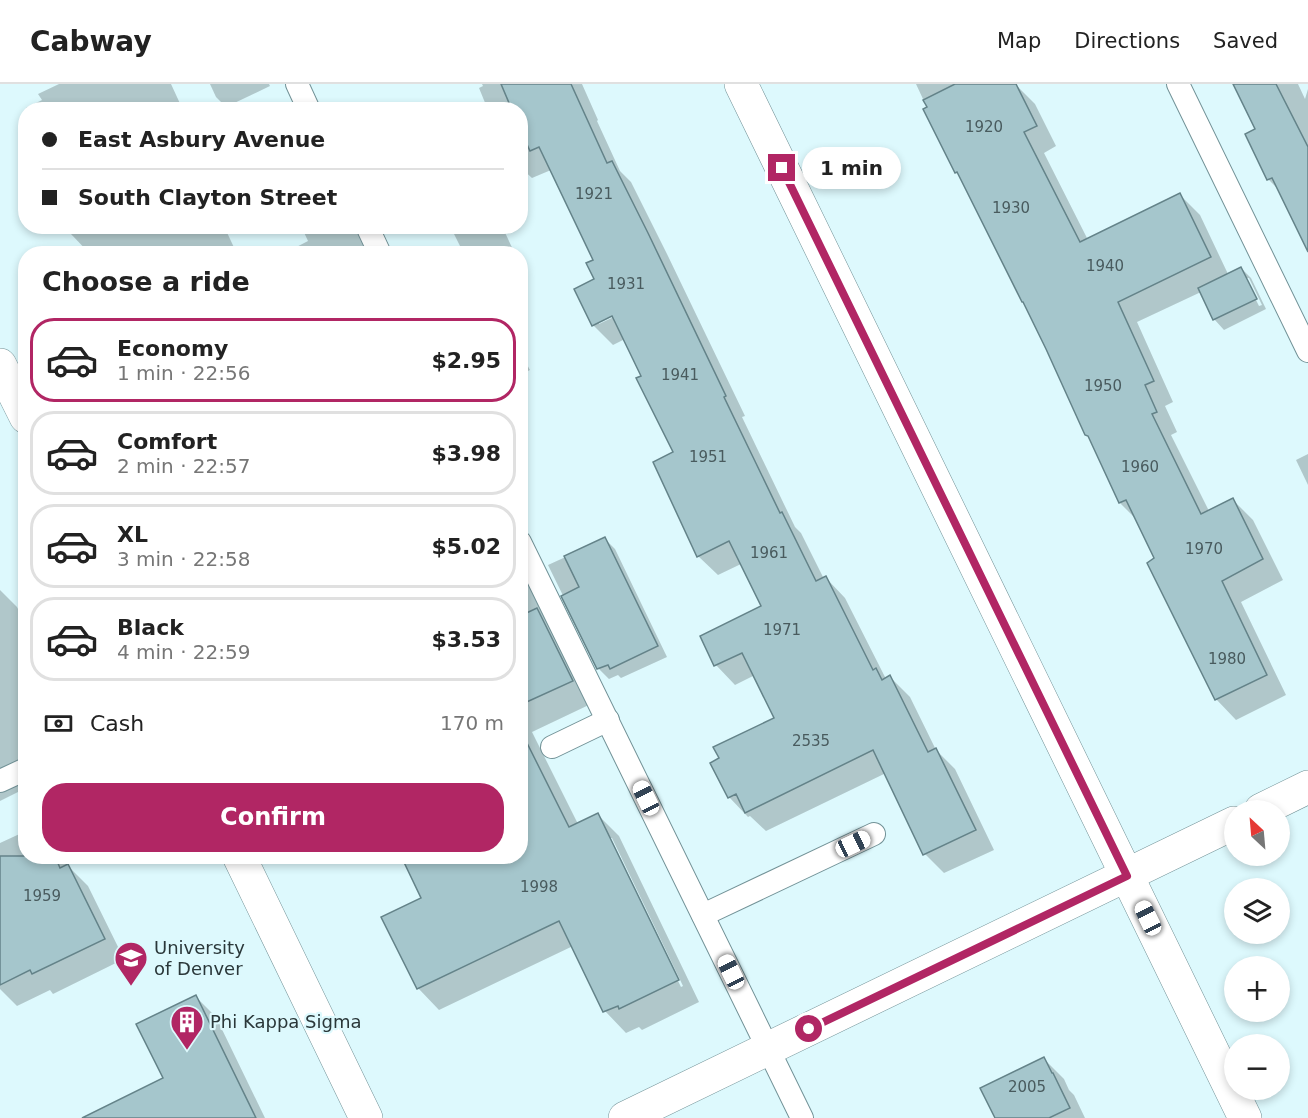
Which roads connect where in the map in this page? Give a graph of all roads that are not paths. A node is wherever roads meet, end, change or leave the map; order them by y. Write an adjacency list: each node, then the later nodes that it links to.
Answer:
1 (297, 84): 4 (lane)
2 (741, 84): 18 (street)
3 (1178, 84): 5 (lane)
4 (305, 102)
5 (1308, 351)
6 (0, 365): 7 (street)
7 (18, 401)
8 (528, 558): 9 (lane)
9 (608, 720): 10 (lane); 19 (lane)
10 (552, 747)
11 (18, 773): 12 (lane)
12 (0, 781)
13 (1308, 787): 14 (street)
14 (1281, 800)
15 (1224, 828): 18 (street)
16 (874, 834): 19 (lane)
17 (243, 864): 21 (street)
18 (1127, 876): 20 (street); 24 (street)
19 (703, 915): 20 (lane)
20 (768, 1048): 22 (street); 23 (lane)
21 (366, 1118)
22 (625, 1118)
23 (802, 1118)
24 (1245, 1118)

